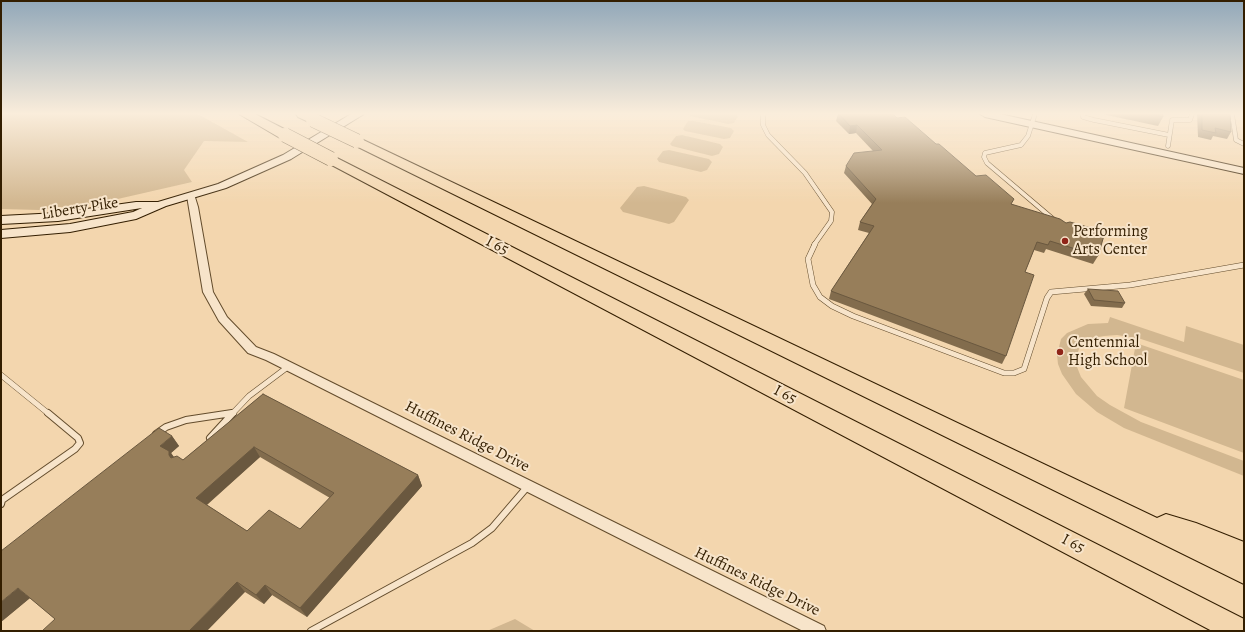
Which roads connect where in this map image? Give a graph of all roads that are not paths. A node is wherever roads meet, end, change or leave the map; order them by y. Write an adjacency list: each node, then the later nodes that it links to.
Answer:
1 (301, 143): 26 (highway, I 65 / I 65, bridge)
2 (310, 143): 10 (street, Liberty Pike)
3 (362, 143): 23 (highway, I 65, bridge)
4 (776, 143): 15 (lane)
5 (1022, 143): 13 (lane)
6 (1133, 143): 9 (street)
7 (1178, 143): 8 (street)
8 (1244, 163)
9 (1244, 171)
10 (191, 196): 11 (street, Liberty Pike); 16 (street, Huffines Ridge Drive)
11 (162, 204): 12 (street, Liberty Pike); 14 (street, Liberty Pike)
12 (1, 220)
13 (1058, 223)
14 (1, 234)
15 (1244, 265)
16 (289, 366): 18 (lane); 21 (street, Huffines Ridge Drive)
17 (1, 375): 22 (lane)
18 (234, 413): 19 (lane); 20 (lane)
19 (151, 438)
20 (204, 445)
21 (528, 486): 27 (lane); 28 (street, Huffines Ridge Drive)
22 (1, 504)
23 (1122, 513): 24 (highway); 25 (highway, I 65)
24 (1244, 554)
25 (1244, 572)
26 (1225, 625): 29 (highway, I 65 / I 65)
27 (310, 631)
28 (819, 631)
29 (1240, 631)

